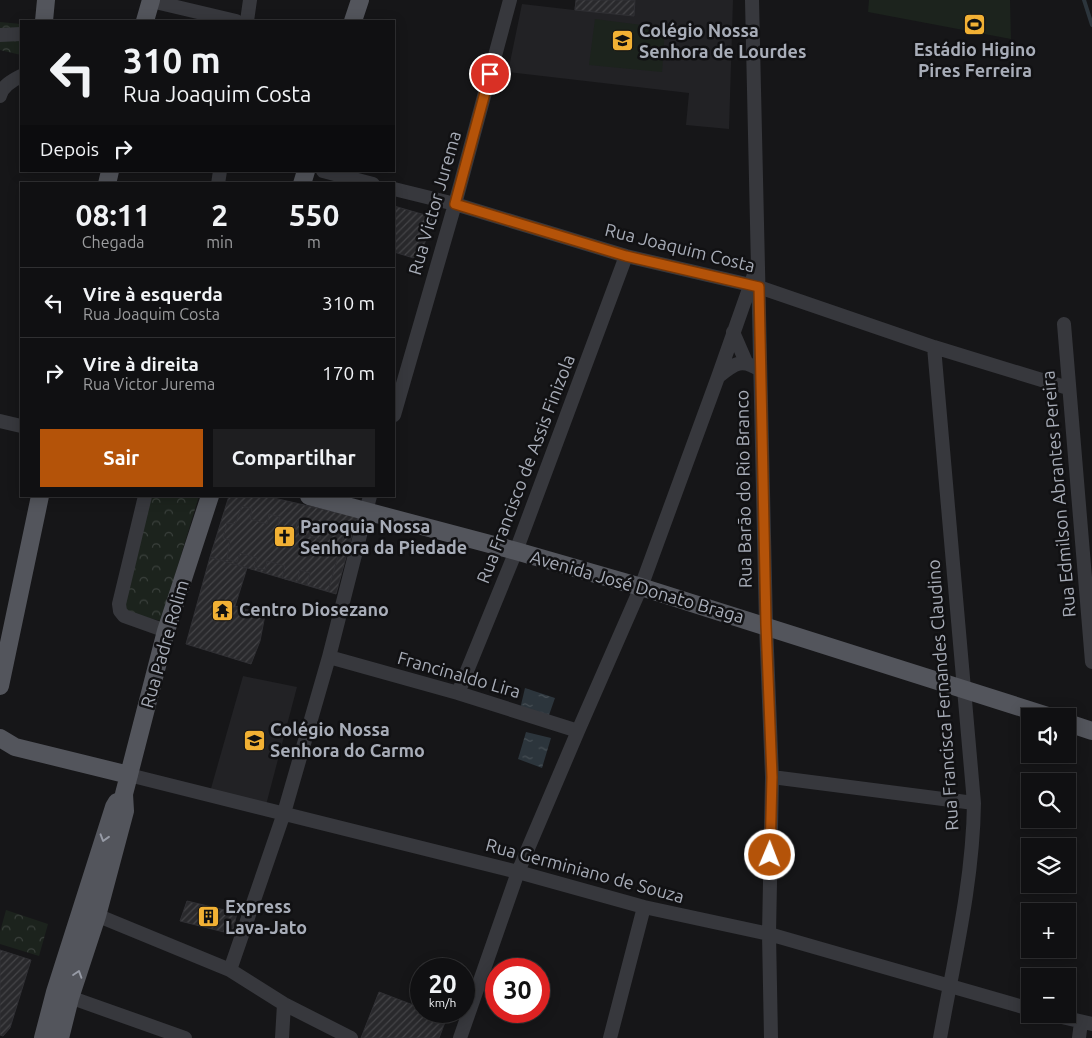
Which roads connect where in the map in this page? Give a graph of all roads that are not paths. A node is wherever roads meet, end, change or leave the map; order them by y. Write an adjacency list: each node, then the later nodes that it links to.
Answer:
1 (46, 0): 7 (main road)
2 (151, 0): 8 (main road); 9 (street)
3 (250, 0): 10 (street)
4 (360, 0): 11 (main road)
5 (510, 0): 19 (street, Rua Victor Jurema)
6 (752, 0): 21 (street, Rua Barāo do Rio Branco)
7 (44, 20)
8 (145, 20)
9 (232, 20)
10 (247, 20)
11 (353, 20)
12 (20, 34): 13 (street)
13 (0, 35)
14 (20, 77): 15 (street)
15 (0, 96)
16 (327, 172): 17 (street)
17 (365, 182)
18 (395, 189): 19 (street, Rua Joaquim Costa)
19 (455, 204): 20 (street, Rua Joaquim Costa); 29 (street, Rua Victor Jurema)
20 (626, 256): 21 (street, Rua Joaquim Costa); 37 (street, Rua Francisco de Assis Finizola)
21 (754, 286): 23 (street); 24 (street, Rua Joaquim Costa); 26 (street, Rua Barāo do Rio Branco)
22 (1064, 324): 28 (street, Rua Edmilson Abrantes Pereira)
23 (733, 332): 25 (street); 27 (street)
24 (934, 347): 28 (street, Rua Joaquim Costa); 44 (street, Rua Francisca Fernandes Claudino)
25 (746, 362): 26 (street); 27 (street)
26 (760, 370): 39 (street, Rua Barāo do Rio Branco)
27 (718, 377): 38 (street)
28 (1068, 388): 42 (street, Rua Edmilson Abrantes Pereira)
29 (395, 412)
30 (0, 421): 31 (street)
31 (20, 426)
32 (40, 497): 43 (main road)
33 (145, 497): 40 (street)
34 (210, 497): 40 (main road, Rua Padre Rolim)
35 (317, 497): 36 (main road, Avenida José Donato Braga)
36 (368, 503): 37 (main road, Avenida José Donato Braga); 41 (street)
37 (516, 551): 38 (main road, Avenida José Donato Braga); 45 (street, Rua Francisco de Assis Finizola)
38 (641, 587): 39 (main road, Avenida José Donato Braga); 48 (street)
39 (766, 625): 44 (main road, Avenida José Donato Braga); 52 (street, Rua Barāo do Rio Branco)
40 (166, 631): 51 (main road, Rua Padre Rolim)
41 (329, 657): 45 (street, Francinaldo Lira); 54 (street)
42 (1092, 662)
43 (0, 686)
44 (963, 689): 46 (main road, Avenida José Donato Braga); 53 (street, Rua Francisca Fernandes Claudino)
45 (458, 693): 48 (street, Francinaldo Lira)
46 (1023, 708)
47 (1076, 726): 49 (main road)
48 (578, 731): 55 (street)
49 (1092, 731)
50 (5, 745): 51 (main road)
51 (129, 775): 54 (street, Rua Germiniano de Souza); 57 (main road, Rua Padre Rolim)
52 (772, 777): 53 (street); 58 (street, Rua Barāo do Rio Branco)
53 (974, 803): 60 (street, Rua Francisca Fernandes Claudino)
54 (284, 813): 55 (street, Rua Germiniano de Souza); 59 (street)
55 (518, 872): 56 (street, Rua Germiniano de Souza); 70 (street)
56 (644, 907): 58 (street, Rua Germiniano de Souza); 71 (street)
57 (90, 912): 59 (street); 61 (main road, Rua Padre Rolim)
58 (769, 934): 60 (street, Rua Germiniano de Souza); 72 (street, Rua Barāo do Rio Branco)
59 (230, 970): 62 (street)
60 (949, 987): 63 (street, Rua Germiniano de Souza); 73 (street, Rua Francisca Fernandes Claudino)
61 (63, 995): 65 (main road); 66 (main road); 67 (street)
62 (284, 1004): 68 (street); 69 (street)
63 (1021, 1007)
64 (1086, 1023): 74 (street)
65 (43, 1038)
66 (60, 1038)
67 (185, 1038)
68 (282, 1038)
69 (351, 1038)
70 (460, 1038)
71 (610, 1038)
72 (771, 1038)
73 (940, 1038)
74 (1079, 1038)

